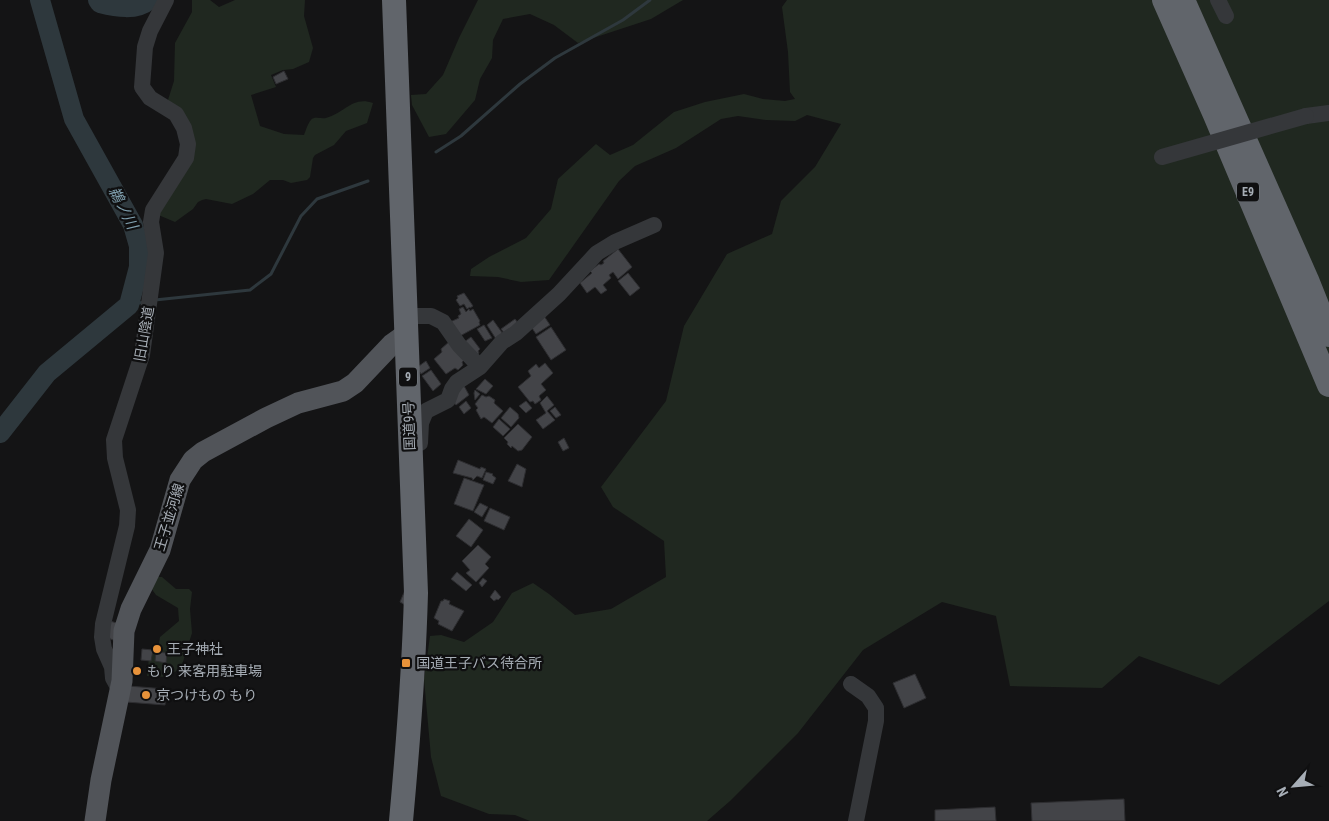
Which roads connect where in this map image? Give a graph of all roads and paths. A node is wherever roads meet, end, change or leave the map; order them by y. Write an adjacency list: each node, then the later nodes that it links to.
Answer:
1 (166, 0): 16 (street, 旧山陰道)
2 (394, 0): 10 (highway, 国道9号 / 9)
3 (1164, 0): 13 (highway, E9)
4 (1183, 0): 11 (highway, E9)
5 (1218, 0): 6 (street)
6 (1226, 16)
7 (1329, 113): 8 (street, bridge)
8 (1162, 157)
9 (654, 225): 12 (street)
10 (406, 325): 12 (street); 14 (highway, 国道9号 / 9); 16 (main road, 王子並河線)
11 (1329, 335)
12 (480, 367): 14 (street)
13 (1329, 385)
14 (410, 457): 18 (highway, 国道9号 / 9)
15 (851, 684): 19 (street)
16 (120, 690): 17 (main road, 王子並河線)
17 (95, 821)
18 (400, 821)
19 (856, 821)

